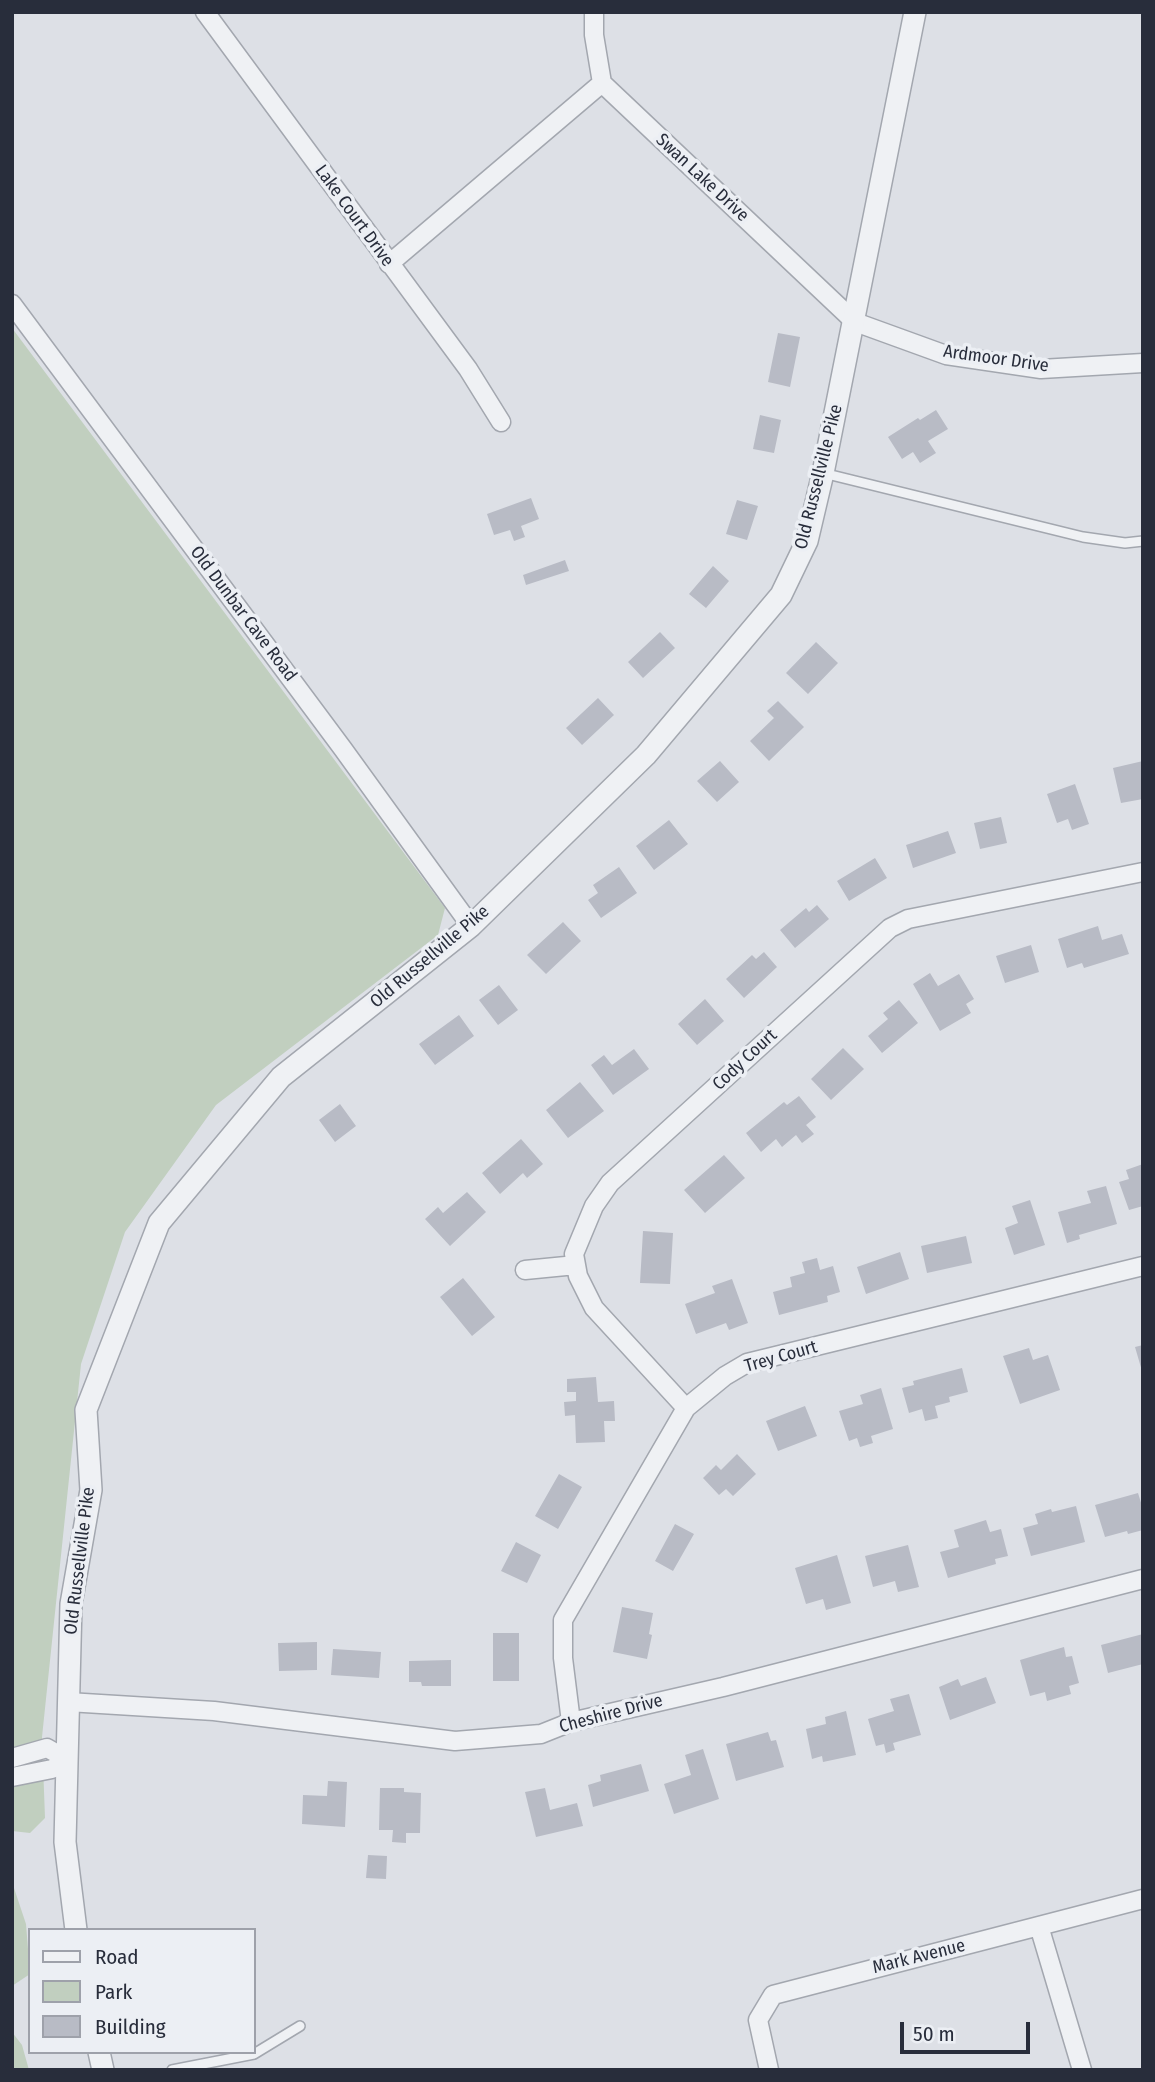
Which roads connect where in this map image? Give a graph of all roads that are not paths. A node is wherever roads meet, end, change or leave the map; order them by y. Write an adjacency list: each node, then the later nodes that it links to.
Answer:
1 (205, 12): 5 (street, Lake Court Drive)
2 (594, 12): 4 (street)
3 (915, 12): 7 (street, Old Russellville Pike)
4 (602, 83): 5 (street); 7 (street, Swan Lake Drive)
5 (389, 264): 9 (street, Lake Court Drive)
6 (12, 304): 13 (street, Old Dunbar Cave Road)
7 (855, 322): 8 (street, Ardmoor Drive); 10 (street, Old Russellville Pike)
8 (1143, 363)
9 (501, 422)
10 (823, 473): 11 (lane); 13 (street, Old Russellville Pike)
11 (1143, 541)
12 (1143, 872): 14 (street, Cody Court)
13 (471, 926): 19 (street, Old Russellville Pike)
14 (576, 1265): 16 (street); 17 (street)
15 (1143, 1266): 17 (street, Trey Court)
16 (525, 1270)
17 (686, 1408): 20 (street, Trey Court)
18 (1143, 1579): 20 (street, Cheshire Drive)
19 (68, 1702): 20 (street, Cheshire Drive); 22 (street, Old Russellville Pike)
20 (571, 1722)
21 (12, 1758): 22 (street)
22 (68, 1760): 23 (street); 26 (street, Old Russellville Pike)
23 (12, 1777)
24 (1143, 1899): 25 (street, Mark Avenue)
25 (1039, 1926): 31 (street, Mark Avenue); 32 (street)
26 (76, 1928)
27 (300, 2026): 28 (lane)
28 (256, 2053)
29 (254, 2054): 30 (lane)
30 (172, 2070)
31 (769, 2070)
32 (1082, 2070)

